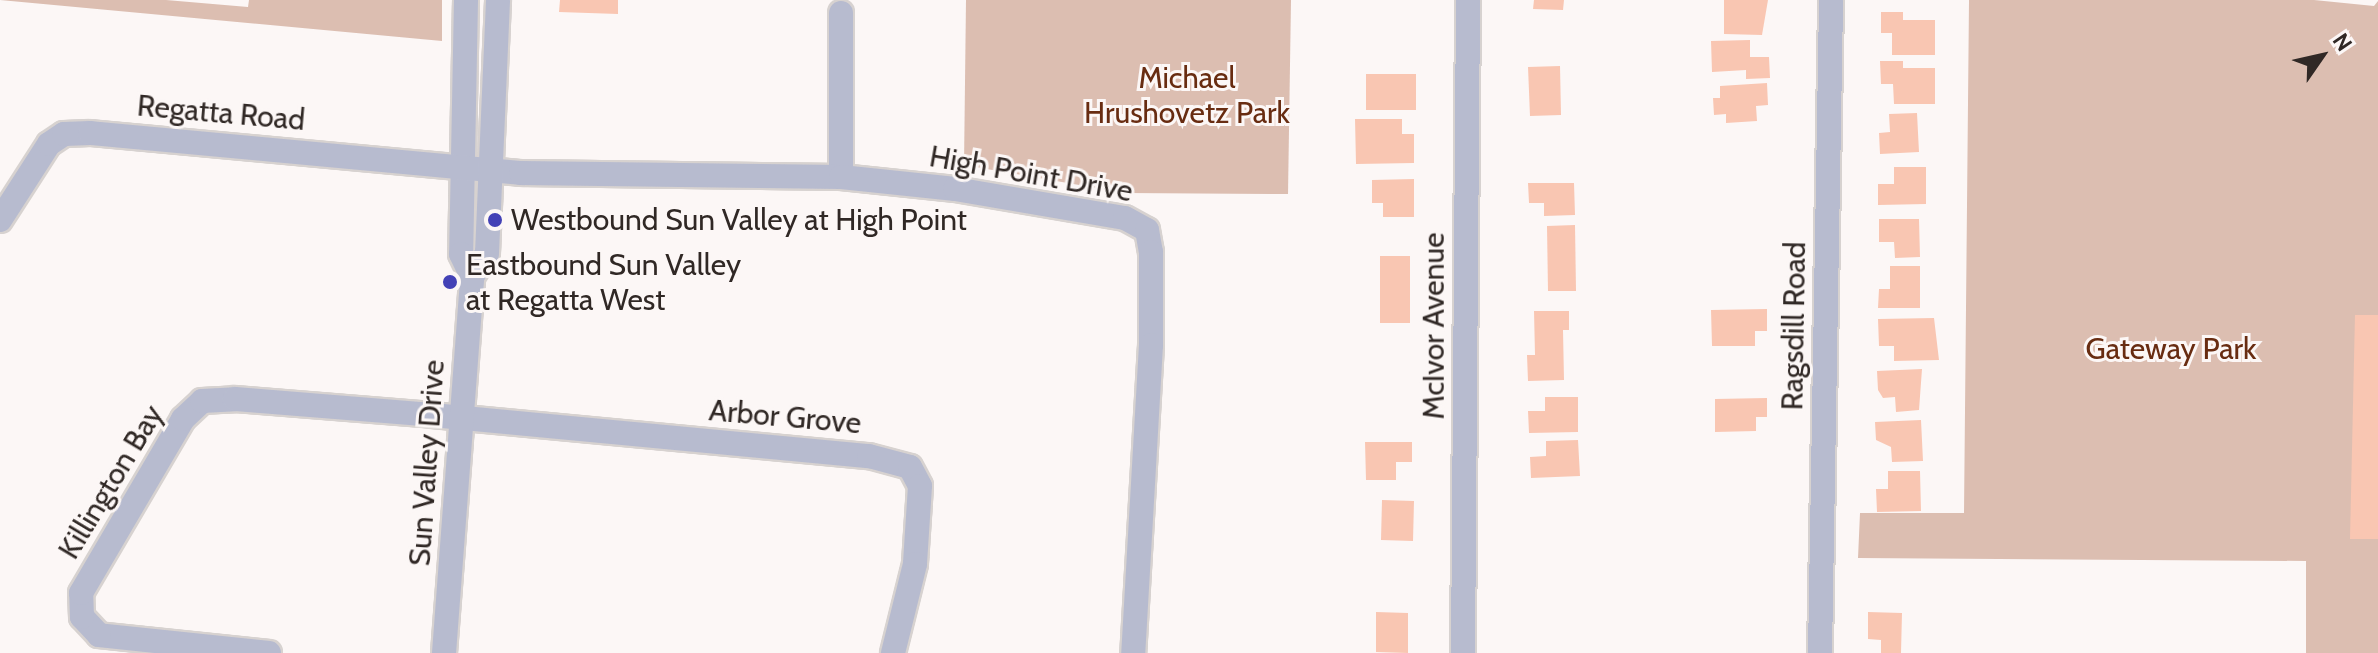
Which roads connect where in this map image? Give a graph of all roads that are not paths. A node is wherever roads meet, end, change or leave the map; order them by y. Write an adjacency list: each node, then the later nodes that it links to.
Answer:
1 (466, 0): 6 (street, Sun Valley Drive)
2 (498, 0): 6 (street, Sun Valley Drive)
3 (1468, 0): 14 (street, McIvor Avenue)
4 (1831, 0): 15 (street, Ragsdill Road)
5 (841, 13): 7 (street)
6 (479, 170): 7 (street, High Point Drive); 8 (street, Regatta Road); 9 (street, Sun Valley Drive)
7 (841, 177): 13 (street, High Point Drive)
8 (0, 220)
9 (463, 418): 10 (street, Killington Bay); 11 (street, Sun Valley Drive); 12 (street, Arbor Grove)
10 (269, 653)
11 (444, 653)
12 (893, 653)
13 (1133, 653)
14 (1463, 653)
15 (1820, 653)

